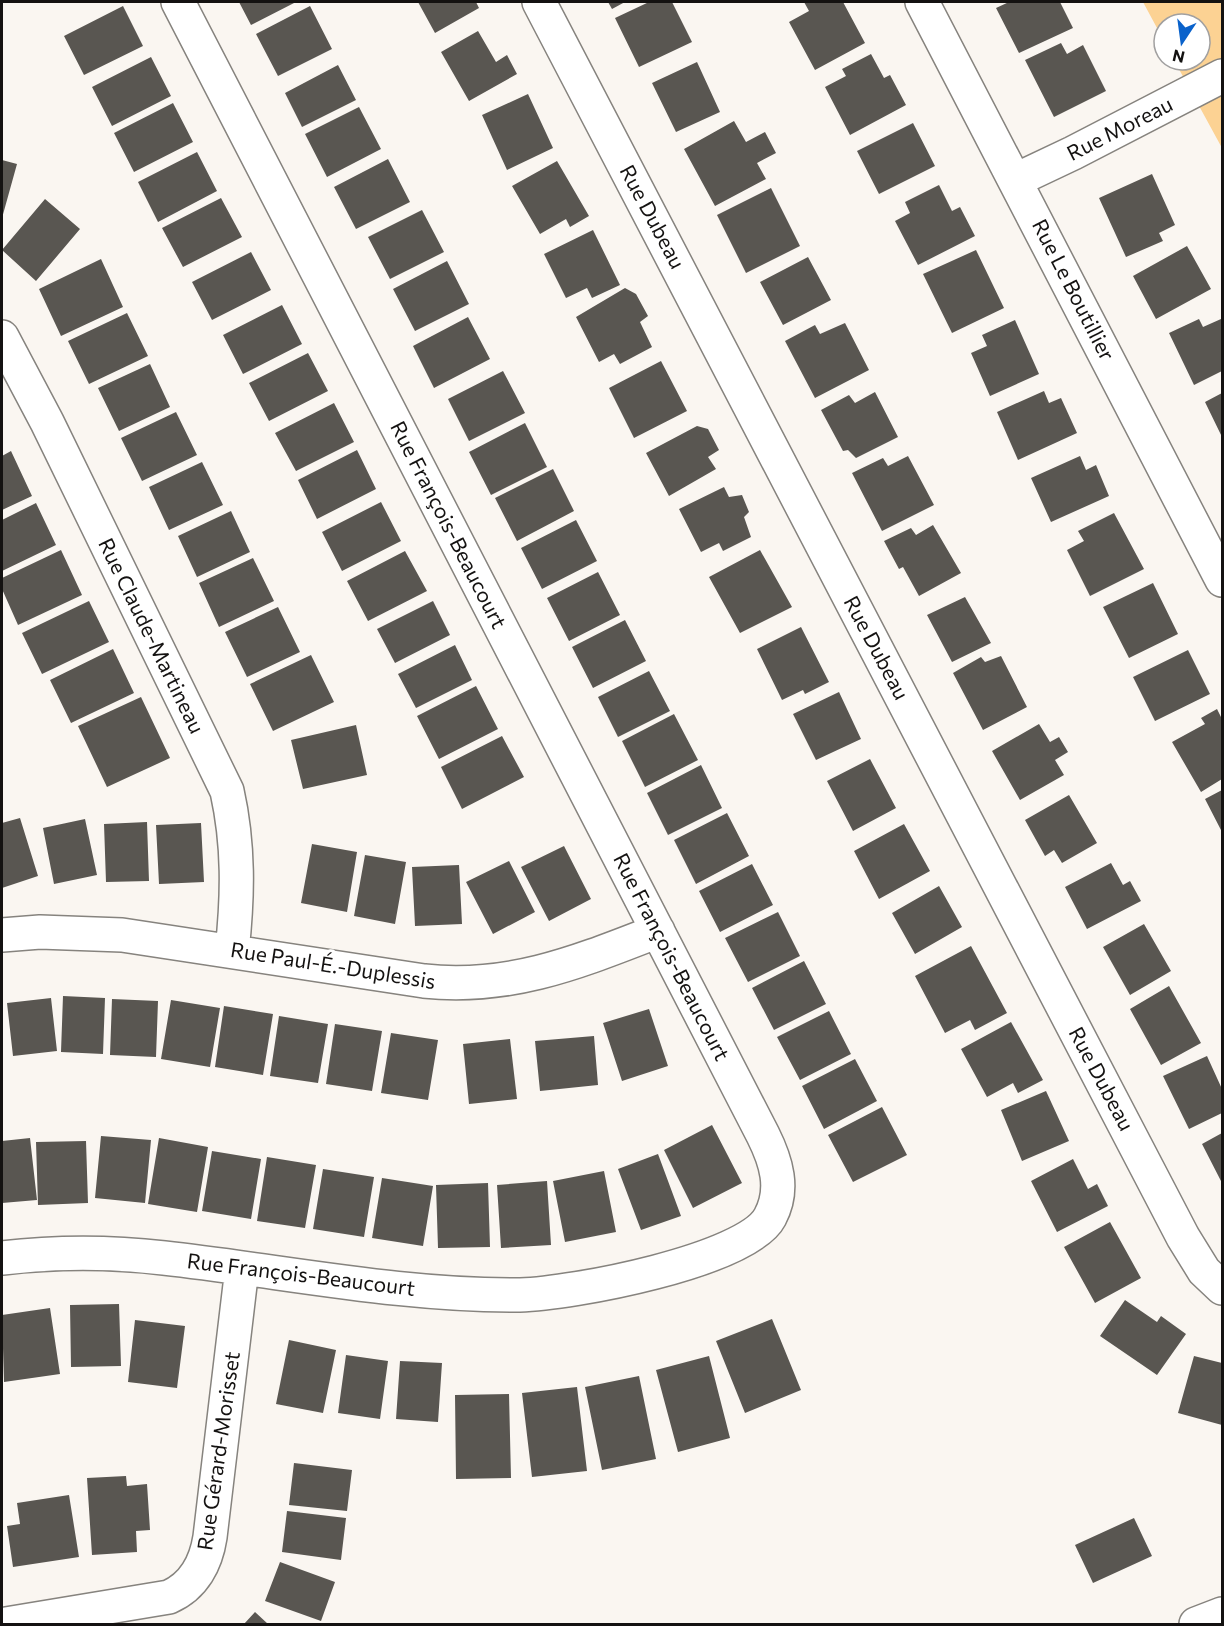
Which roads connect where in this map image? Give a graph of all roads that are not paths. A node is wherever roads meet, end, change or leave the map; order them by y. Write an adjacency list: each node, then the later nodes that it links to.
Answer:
1 (178, 2): 8 (street, Rue François-Beaucourt)
2 (539, 2): 13 (street, Rue Dubeau)
3 (922, 2): 5 (street, Rue Le Boutillier)
4 (1222, 76): 5 (street, Rue Moreau)
5 (1016, 180): 7 (street, Rue Le Boutillier)
6 (2, 337): 10 (street, Rue Claude-Martineau)
7 (1222, 580)
8 (658, 932): 10 (street, Rue Paul-É.-Duplessis); 12 (street, Rue François-Beaucourt)
9 (2, 935): 10 (street, Rue Paul-É.-Duplessis)
10 (232, 951)
11 (2, 1258): 12 (street, Rue François-Beaucourt)
12 (242, 1268): 15 (street, Rue Gérard-Morisset)
13 (1222, 1288)
14 (1222, 1614): 16 (street)
15 (6, 1624)
16 (1196, 1624)

